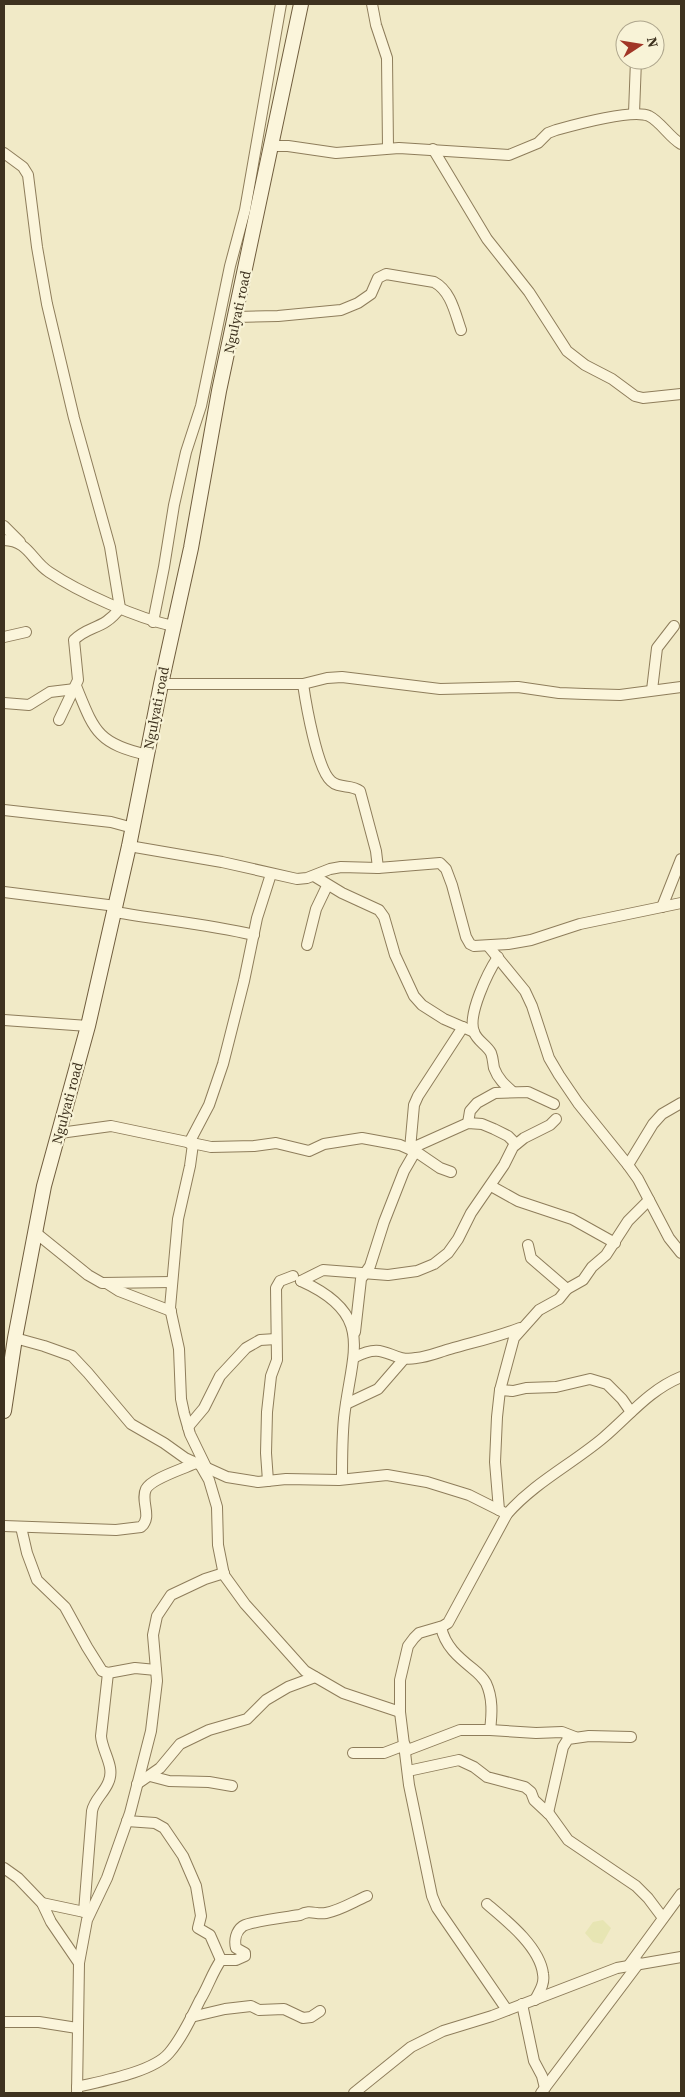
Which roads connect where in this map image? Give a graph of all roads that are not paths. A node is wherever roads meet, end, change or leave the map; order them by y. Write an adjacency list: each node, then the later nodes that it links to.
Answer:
1 (281, 4): 18 (street)
2 (301, 4): 7 (main road, Ngulyati road)
3 (372, 4): 8 (street)
4 (636, 70): 5 (street)
5 (634, 113): 6 (street); 9 (street)
6 (681, 144)
7 (272, 146): 8 (street); 11 (main road, Ngulyati road)
8 (388, 148): 9 (street)
9 (433, 149): 13 (street)
10 (4, 153): 17 (street)
11 (236, 317): 12 (street); 19 (main road, Ngulyati road)
12 (461, 330)
13 (681, 394)
14 (4, 526): 16 (street)
15 (4, 540): 16 (street)
16 (20, 542): 17 (street)
17 (120, 608): 18 (street); 26 (street)
18 (153, 622): 19 (street)
19 (173, 626): 23 (main road, Ngulyati road)
20 (674, 626): 27 (street)
21 (26, 632): 22 (street)
22 (4, 637)
23 (160, 684): 24 (street); 30 (main road, Ngulyati road)
24 (303, 684): 27 (street); 35 (street)
25 (681, 687): 27 (street)
26 (75, 688): 28 (street); 29 (street); 30 (street)
27 (652, 690)
28 (4, 703)
29 (60, 720)
30 (148, 755): 32 (main road, Ngulyati road)
31 (4, 810): 32 (street)
32 (133, 828): 33 (main road, Ngulyati road)
33 (129, 846): 36 (street); 42 (main road, Ngulyati road)
34 (681, 859): 41 (street)
35 (378, 868): 37 (street); 45 (street)
36 (270, 874): 37 (street); 43 (street)
37 (314, 876): 38 (street)
38 (327, 886): 44 (street); 49 (street)
39 (4, 892): 42 (street)
40 (681, 903): 41 (street)
41 (662, 907): 45 (street)
42 (115, 909): 43 (street); 48 (main road, Ngulyati road)
43 (254, 935): 57 (street)
44 (307, 945)
45 (489, 947): 46 (street)
46 (498, 956): 50 (street); 60 (street)
47 (4, 1020): 48 (street)
48 (88, 1026): 56 (main road, Ngulyati road)
49 (463, 1027): 50 (street); 59 (street)
50 (474, 1032): 51 (street)
51 (513, 1092): 53 (street); 55 (street)
52 (681, 1103): 60 (street)
53 (554, 1104)
54 (556, 1119): 58 (street)
55 (468, 1122): 58 (street); 59 (street)
56 (60, 1133): 57 (street); 64 (main road, Ngulyati road)
57 (191, 1143): 59 (street); 70 (street)
58 (516, 1144): 62 (street)
59 (413, 1151): 61 (street); 68 (street)
60 (628, 1165): 63 (street)
61 (452, 1172)
62 (491, 1186): 65 (street); 68 (street)
63 (649, 1200): 65 (street); 67 (street)
64 (36, 1233): 71 (street); 76 (main road, Ngulyati road)
65 (615, 1243): 72 (street)
66 (528, 1245): 72 (street)
67 (681, 1253)
68 (365, 1273): 75 (street); 75 (street)
69 (292, 1276): 77 (street)
70 (172, 1282): 71 (street); 73 (street)
71 (108, 1284): 73 (street)
72 (567, 1289): 74 (street)
73 (171, 1311): 85 (street)
74 (521, 1328): 79 (street); 81 (street)
75 (354, 1333): 78 (street)
76 (15, 1338): 83 (main road, Ngulyati road); 86 (street)
77 (276, 1339): 85 (street); 88 (street)
78 (354, 1358): 79 (street); 82 (street)
79 (404, 1359): 82 (street)
80 (681, 1377): 84 (street)
81 (500, 1390): 84 (street); 89 (street)
82 (346, 1404): 87 (street)
83 (4, 1411)
84 (631, 1412): 89 (street)
85 (188, 1427): 86 (street)
86 (201, 1466): 88 (street); 91 (street); 92 (street)
87 (342, 1479): 88 (street); 89 (street)
88 (268, 1481)
89 (503, 1512): 93 (street)
90 (4, 1526): 91 (street)
91 (22, 1527): 95 (street)
92 (224, 1573): 94 (street); 96 (street)
93 (441, 1627): 97 (street); 98 (street)
94 (156, 1670): 95 (street); 105 (street)
95 (108, 1673): 114 (street)
96 (315, 1677): 97 (street); 104 (street)
97 (400, 1712): 101 (street)
98 (490, 1730): 99 (street); 101 (street)
99 (575, 1737): 100 (street); 107 (street)
100 (632, 1737)
101 (405, 1748): 102 (street); 103 (street)
102 (353, 1754)
103 (408, 1771): 107 (street); 122 (street)
104 (150, 1776): 105 (street); 106 (street)
105 (137, 1784): 108 (street)
106 (232, 1786)
107 (548, 1813): 115 (street)
108 (127, 1820): 114 (street); 117 (street)
109 (4, 1868): 112 (street)
110 (681, 1894): 115 (street)
111 (366, 1896): 117 (street)
112 (42, 1903): 114 (street); 118 (street)
113 (487, 1904): 120 (street)
114 (87, 1913): 118 (street)
115 (663, 1918): 119 (street)
116 (681, 1956): 119 (street)
117 (222, 1960): 124 (street)
118 (79, 1962): 126 (street)
119 (634, 1964): 120 (street); 128 (street)
120 (535, 2000): 121 (street)
121 (522, 2004): 122 (street); 128 (street)
122 (506, 2010): 129 (street)
123 (320, 2011): 124 (street)
124 (191, 2017): 127 (street)
125 (4, 2022): 126 (street)
126 (77, 2028): 127 (street)
127 (77, 2090)
128 (543, 2091)
129 (354, 2093)

